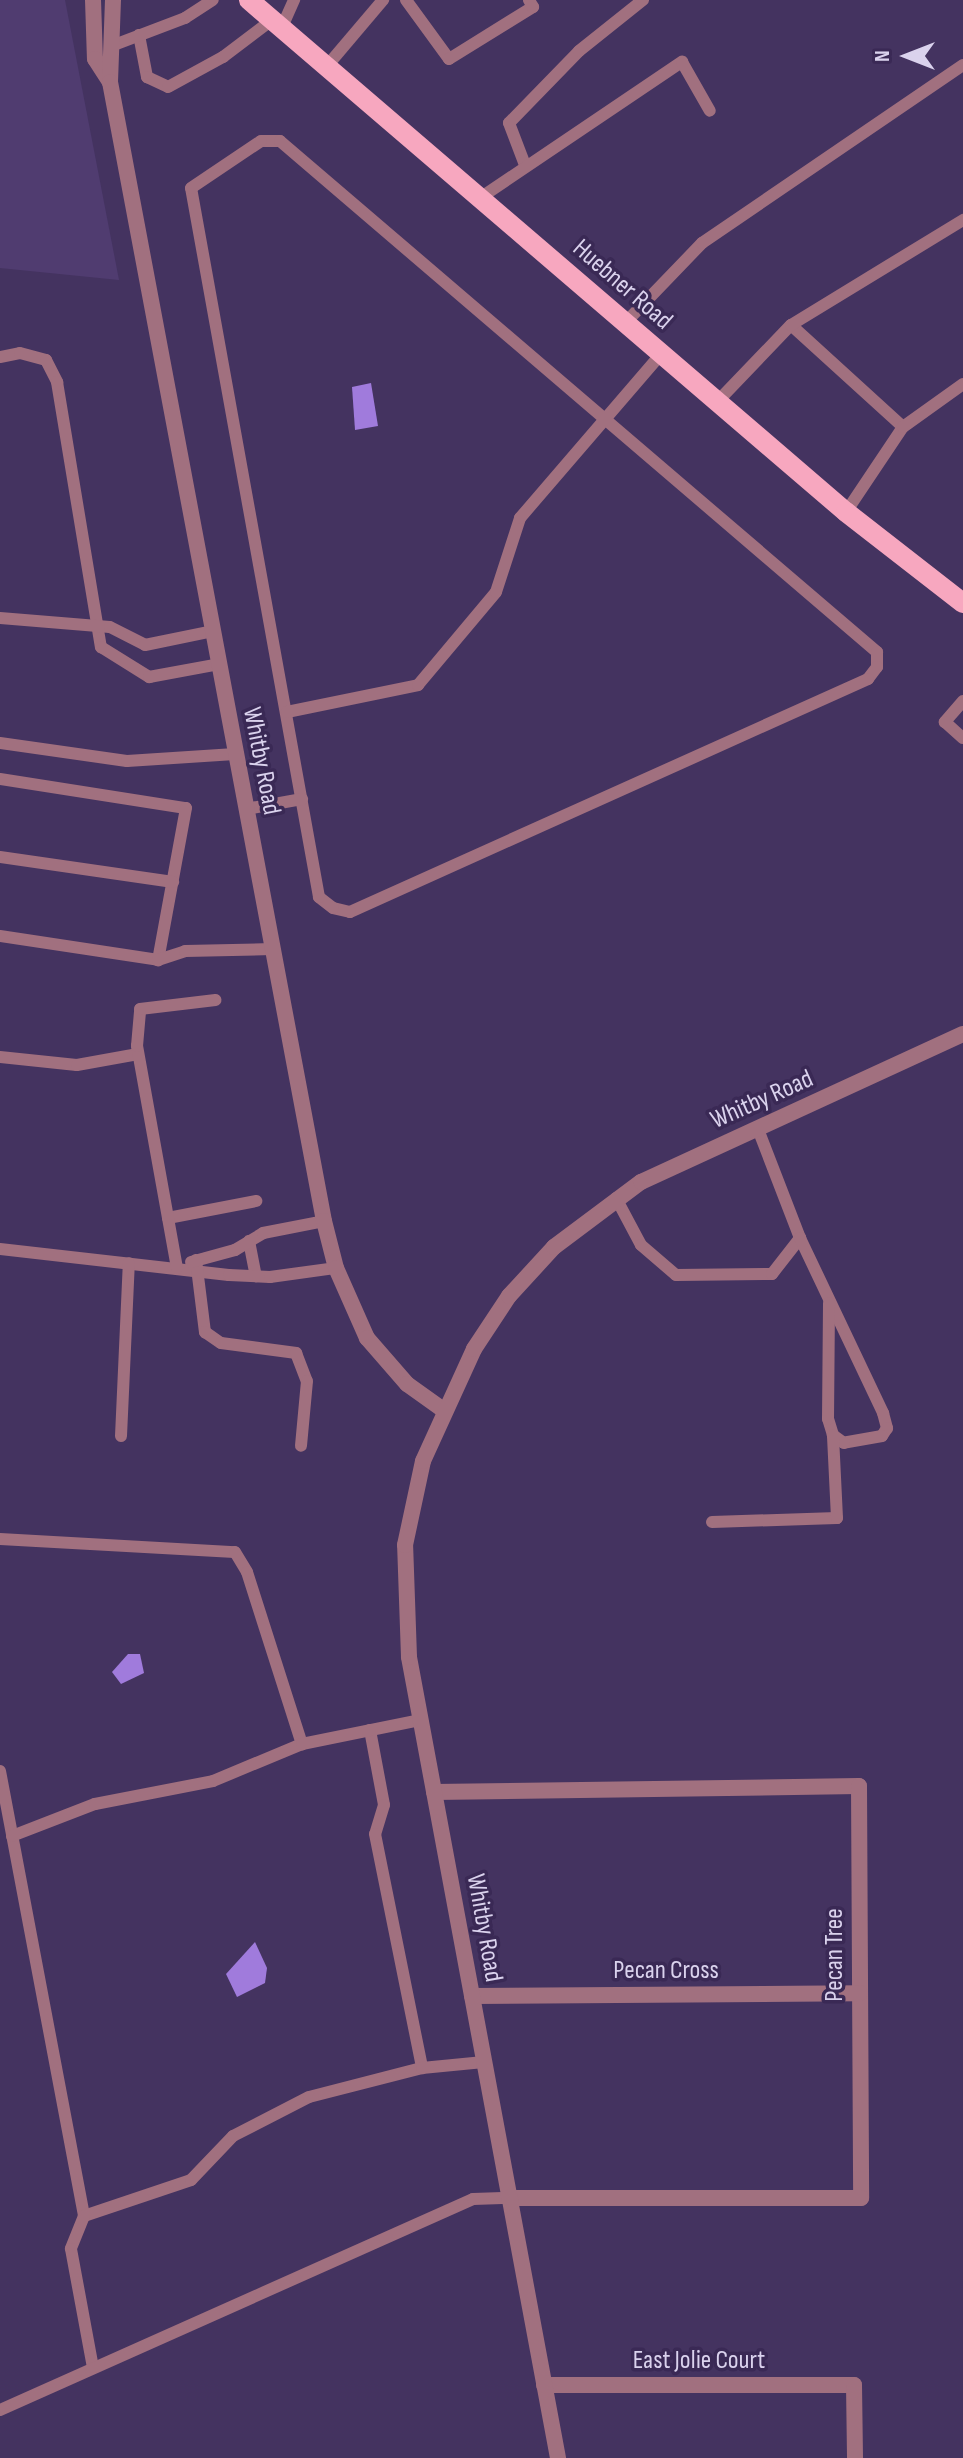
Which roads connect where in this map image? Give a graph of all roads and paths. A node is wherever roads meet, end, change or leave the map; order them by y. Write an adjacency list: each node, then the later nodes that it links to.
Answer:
1 (93, 0): 15 (street, Whitby Road)
2 (113, 0): 12 (street, Whitby Road)
3 (213, 0): 11 (lane)
4 (250, 0): 10 (main road, Huebner Road)
5 (294, 0): 10 (lane)
6 (383, 0): 14 (lane)
7 (406, 0): 8 (lane)
8 (529, 0)
9 (643, 0): 17 (lane)
10 (277, 23): 11 (lane); 14 (main road, Huebner Road)
11 (139, 35): 12 (lane)
12 (114, 45): 15 (street, Whitby Road)
13 (963, 65): 20 (lane)
14 (327, 66): 18 (main road, Huebner Road)
15 (110, 82): 32 (street, Whitby Road)
16 (710, 111): 17 (lane)
17 (525, 165): 18 (lane)
18 (480, 198): 20 (main road, Huebner Road)
19 (963, 220): 21 (lane)
20 (626, 322): 22 (main road, Huebner Road)
21 (791, 325): 25 (lane); 27 (lane)
22 (662, 353): 25 (main road, Huebner Road); 26 (lane)
23 (0, 357): 31 (lane)
24 (963, 384): 27 (lane)
25 (718, 401): 28 (main road, Huebner Road)
26 (604, 420): 37 (lane); 37 (lane); 42 (lane)
27 (903, 427): 28 (lane)
28 (846, 512): 29 (main road, Huebner Road)
29 (963, 603)
30 (0, 618): 31 (lane)
31 (95, 626): 33 (lane); 35 (lane)
32 (213, 631): 33 (lane); 34 (street, Whitby Road)
33 (139, 644): 35 (lane)
34 (219, 664): 35 (lane); 40 (street, Whitby Road)
35 (130, 668)
36 (963, 701): 38 (lane)
37 (287, 712): 42 (lane)
38 (963, 738)
39 (0, 743): 40 (lane)
40 (235, 754): 43 (street, Whitby Road)
41 (0, 779): 45 (lane)
42 (302, 799): 43 (lane)
43 (246, 809): 47 (street, Whitby Road)
44 (0, 857): 45 (lane)
45 (173, 882): 48 (lane)
46 (0, 936): 48 (lane)
47 (272, 949): 48 (lane); 57 (street, Whitby Road)
48 (158, 960)
49 (215, 1000): 51 (lane)
50 (963, 1034): 53 (street, Whitby Road)
51 (138, 1054): 52 (lane); 56 (lane)
52 (0, 1057)
53 (758, 1129): 54 (street, Whitby Road); 58 (lane)
54 (616, 1198): 58 (lane); 67 (street, Whitby Road)
55 (256, 1201): 56 (lane)
56 (168, 1218): 63 (lane)
57 (324, 1221): 59 (lane); 64 (street, Whitby Road)
58 (800, 1238): 66 (lane)
59 (249, 1241): 62 (lane); 65 (lane)
60 (0, 1249): 61 (lane)
61 (129, 1263): 63 (lane); 69 (lane)
62 (197, 1265): 63 (lane); 65 (lane); 70 (lane)
63 (177, 1268)
64 (336, 1268): 65 (lane); 67 (street, Whitby Road)
65 (256, 1276)
66 (829, 1303): 68 (lane); 68 (lane)
67 (442, 1409): 73 (street, Whitby Road)
68 (833, 1435): 71 (lane)
69 (121, 1436)
70 (301, 1446)
71 (712, 1522)
72 (0, 1539): 75 (lane)
73 (420, 1720): 74 (lane); 77 (street, Whitby Road)
74 (370, 1730): 75 (lane); 82 (lane)
75 (302, 1744): 78 (lane)
76 (0, 1771): 78 (lane)
77 (434, 1792): 79 (street, Pecan Tree); 80 (street, Whitby Road)
78 (12, 1836): 84 (lane)
79 (860, 1993): 80 (street, Pecan Cross); 83 (street, Pecan Tree)
80 (472, 1996): 81 (street, Whitby Road)
81 (484, 2062): 82 (lane); 83 (street, Whitby Road)
82 (422, 2068): 84 (lane)
83 (510, 2198): 85 (lane); 86 (street, Whitby Road)
84 (84, 2216): 85 (lane)
85 (93, 2368): 87 (lane)
86 (544, 2385): 88 (street, Whitby Road); 89 (street, East Jolie Court)
87 (0, 2410)
88 (558, 2458)
89 (855, 2458)

